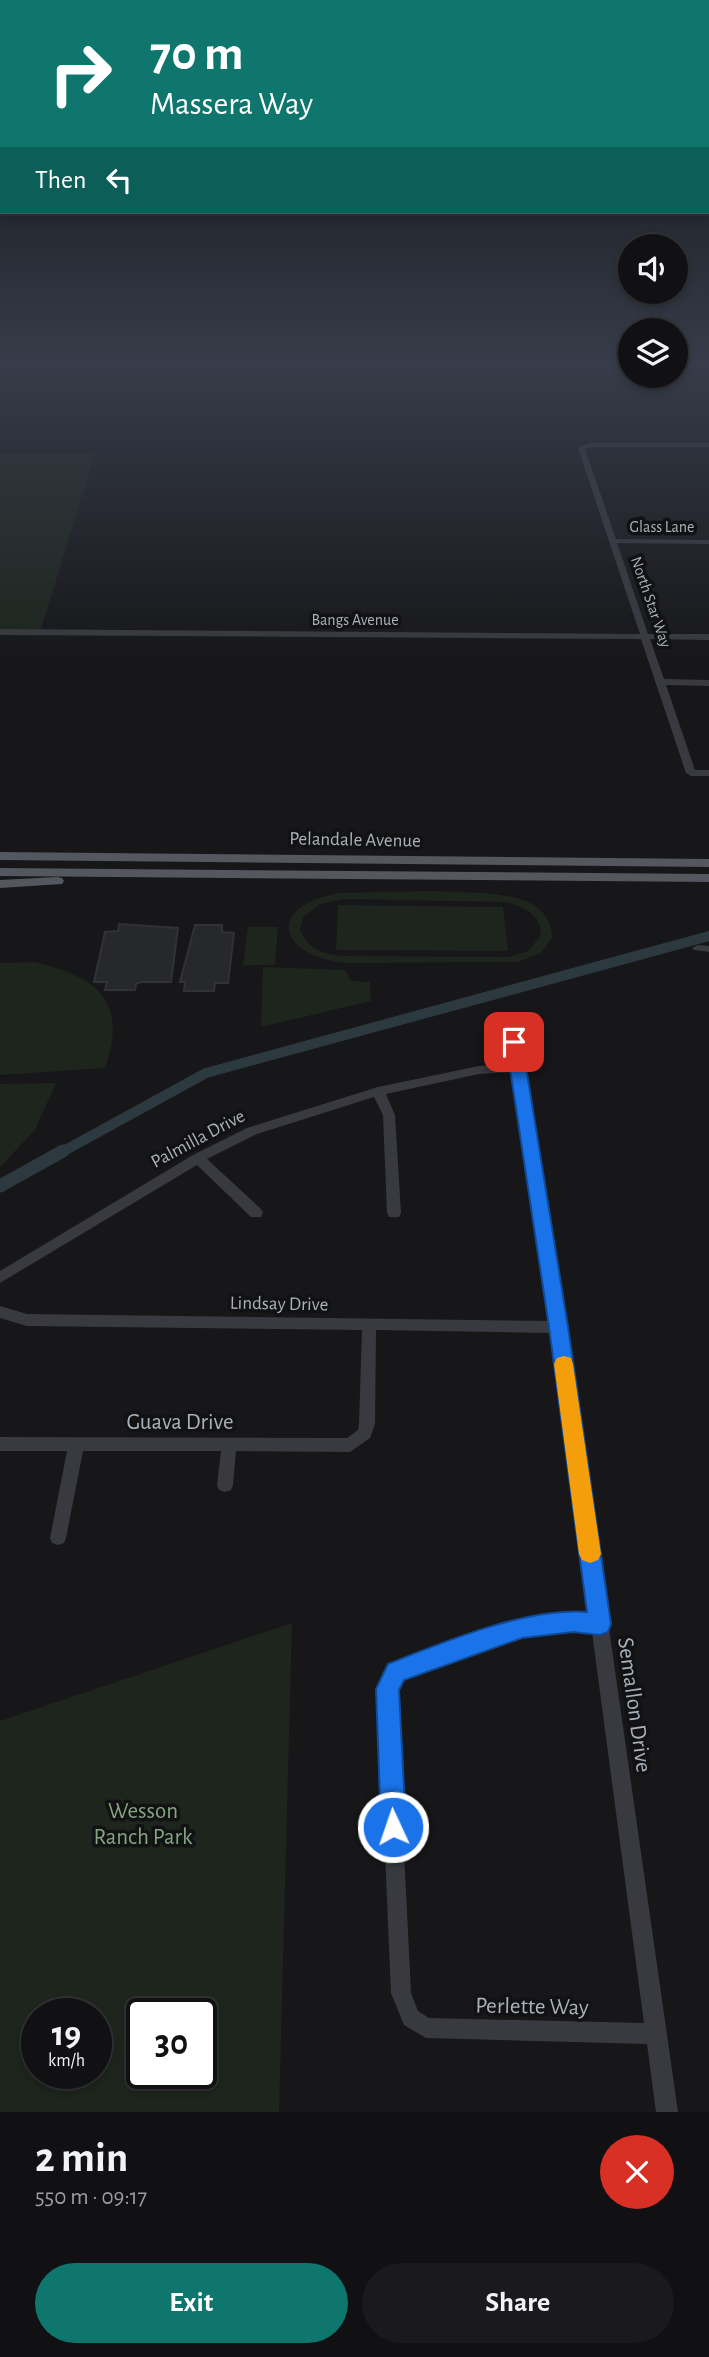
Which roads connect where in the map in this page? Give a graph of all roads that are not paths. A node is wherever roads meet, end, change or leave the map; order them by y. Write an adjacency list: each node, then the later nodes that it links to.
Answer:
1 (587, 464): 2 (street, North Star Way)
2 (614, 541): 3 (street, Glass Lane); 5 (street, North Star Way)
3 (709, 541)
4 (0, 632): 5 (street, Bangs Avenue)
5 (646, 636): 6 (street, Bangs Avenue); 7 (street, North Star Way)
6 (709, 637)
7 (662, 682): 8 (street); 9 (street, North Star Way)
8 (709, 683)
9 (709, 773)
10 (0, 856): 11 (main road, Pelandale Avenue)
11 (709, 863)
12 (0, 872): 13 (main road, Pelandale Avenue)
13 (128, 872): 14 (main road, Pelandale Avenue); 15 (main road)
14 (709, 877)
15 (0, 884)
16 (502, 1016): 17 (street, Semallon Drive)
17 (517, 1068): 18 (street, Palmilla Drive); 25 (street, Semallon Drive)
18 (378, 1091): 19 (street, Palmilla Drive); 21 (street)
19 (198, 1158): 20 (street); 22 (street, Palmilla Drive)
20 (256, 1213)
21 (394, 1213)
22 (0, 1278)
23 (0, 1312): 24 (street, Lindsay Drive)
24 (369, 1325): 25 (street, Lindsay Drive); 26 (street)
25 (559, 1327): 32 (street, Semallon Drive)
26 (359, 1441): 29 (street, Guava Drive)
27 (0, 1444): 28 (street, Guava Drive)
28 (76, 1444): 29 (street, Guava Drive); 31 (street)
29 (229, 1445): 30 (street)
30 (225, 1485)
31 (58, 1538)
32 (600, 1624): 33 (street); 35 (street, Semallon Drive)
33 (392, 1676): 34 (street)
34 (411, 2018): 35 (street, Perlette Way)
35 (656, 2034): 36 (street, Semallon Drive)
36 (667, 2112)

